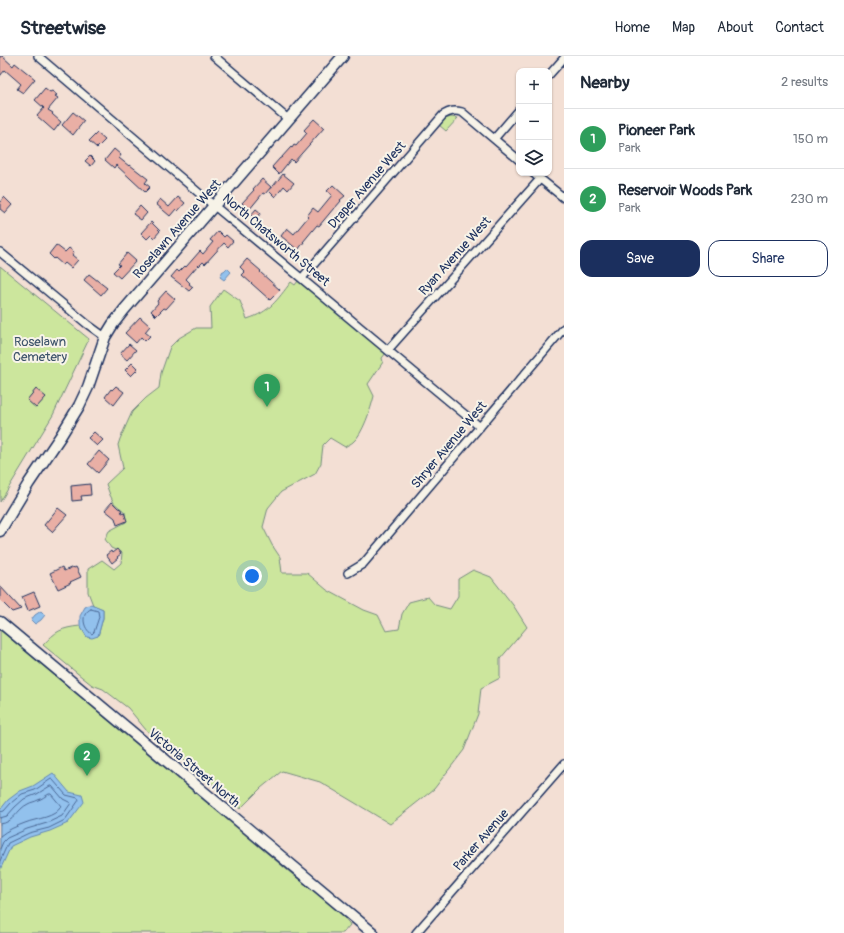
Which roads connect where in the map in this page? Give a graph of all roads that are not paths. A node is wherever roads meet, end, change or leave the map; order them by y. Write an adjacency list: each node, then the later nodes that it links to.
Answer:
1 (38, 56): 13 (street, North Chatsworth Street)
2 (214, 56): 7 (street)
3 (343, 56): 7 (street, Roselawn Avenue West)
4 (564, 58): 5 (street)
5 (552, 72)
6 (516, 113): 8 (street)
7 (288, 120): 13 (street, Roselawn Avenue West)
8 (494, 139): 9 (street); 15 (street, Draper Avenue West)
9 (516, 157)
10 (537, 176): 11 (street)
11 (540, 179): 12 (street); 18 (street, Ryan Avenue West)
12 (564, 198)
13 (215, 205): 15 (street, North Chatsworth Street); 17 (street, Roselawn Avenue West)
14 (0, 252): 17 (street)
15 (302, 278): 18 (street, North Chatsworth Street)
16 (564, 328): 19 (street, Shryer Avenue West)
17 (105, 337): 20 (street, Roselawn Avenue West)
18 (388, 350): 19 (street, North Chatsworth Street)
19 (480, 427): 21 (street, Shryer Avenue West)
20 (0, 531)
21 (348, 573)
22 (0, 622): 24 (street, Victoria Street North)
23 (564, 764): 25 (street, Parker Avenue)
24 (373, 933)
25 (416, 933)

